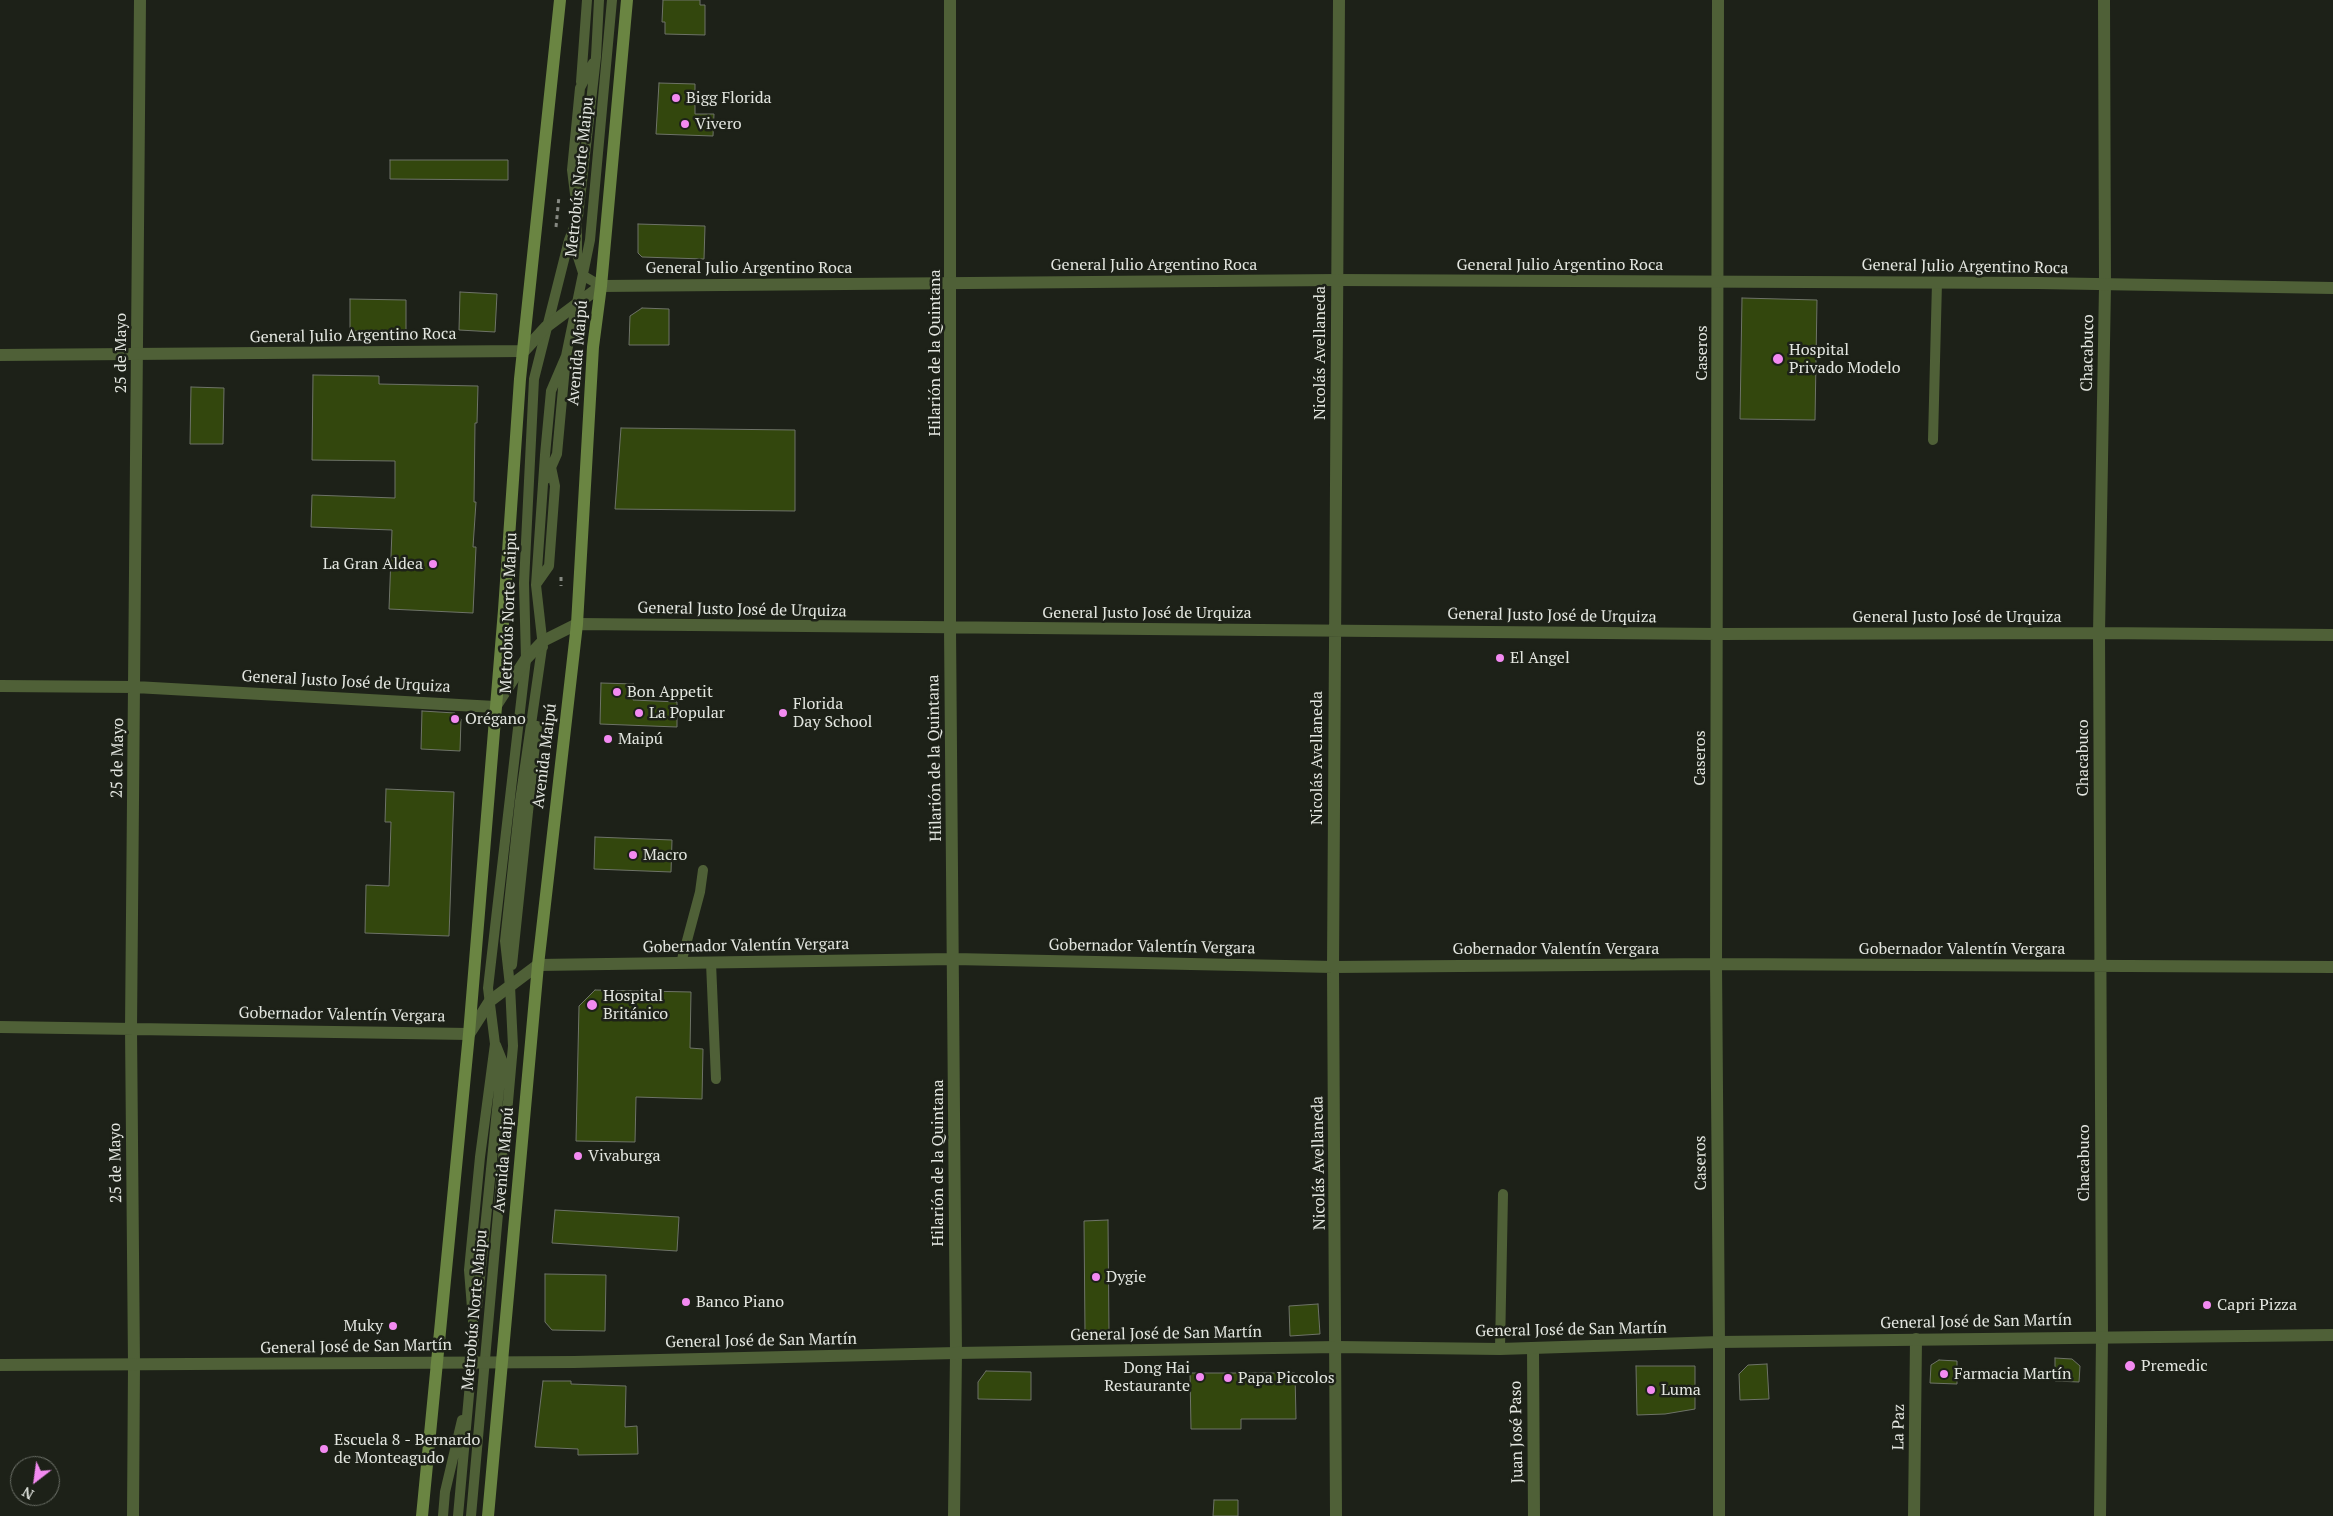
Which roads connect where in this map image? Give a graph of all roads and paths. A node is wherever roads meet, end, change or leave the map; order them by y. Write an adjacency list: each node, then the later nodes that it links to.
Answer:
1 (140, 0): 31 (street, 25 de Mayo)
2 (560, 0): 29 (main road)
3 (587, 0): 11 (lane)
4 (600, 0): 12 (lane, Metrobús Norte Maipu)
5 (612, 0): 19 (lane, Metrobús Norte Maipu)
6 (628, 0): 24 (main road, Avenida Maipú)
7 (950, 0): 23 (street, Hilarión de la Quintana)
8 (1339, 0): 20 (street, Nicolás Avellaneda)
9 (1718, 0): 21 (street, Caseros)
10 (2104, 0): 25 (street, Chacabuco)
11 (583, 56): 13 (lane); 14 (lane)
12 (596, 57): 13 (lane, Metrobús Norte Maipu); 15 (lane, Metrobús Norte Maipu)
13 (586, 77): 14 (lane, Metrobús Norte Maipu); 15 (lane)
14 (580, 88): 17 (lane, Metrobús Norte Maipu)
15 (592, 89): 17 (lane, Metrobús Norte Maipu)
16 (560, 186): 18 (path)
17 (578, 217): 19 (lane); 28 (lane, Metrobús Norte Maipu)
18 (556, 232)
19 (584, 276): 24 (lane); 27 (lane, Metrobús Norte Maipu)
20 (1336, 280): 21 (street, General Julio Argentino Roca); 23 (street, General Julio Argentino Roca); 42 (street, Nicolás Avellaneda)
21 (1718, 282): 22 (street, General Julio Argentino Roca); 44 (street, Caseros)
22 (1937, 282): 25 (street, General Julio Argentino Roca); 33 (lane)
23 (952, 283): 24 (street, General Julio Argentino Roca); 41 (street, Hilarión de la Quintana)
24 (601, 286): 27 (street); 40 (main road, Avenida Maipú)
25 (2105, 286): 26 (street, General Julio Argentino Roca); 43 (street, Chacabuco)
26 (2333, 288)
27 (579, 301): 28 (street); 32 (lane, Metrobús Norte Maipu)
28 (546, 326): 29 (street); 47 (lane, Metrobús Norte Maipu)
29 (524, 351): 31 (street, General Julio Argentino Roca); 50 (main road)
30 (0, 354): 31 (street, General Julio Argentino Roca)
31 (138, 355): 49 (street, 25 de Mayo)
32 (566, 356): 34 (lane, Metrobús Norte Maipu); 35 (lane, Metrobús Norte Maipu)
33 (1933, 440)
34 (557, 454): 36 (lane, Metrobús Norte Maipu); 38 (lane)
35 (545, 455): 36 (lane, Metrobús Norte Maipu); 37 (lane, Metrobús Norte Maipu)
36 (551, 468): 37 (lane, Metrobús Norte Maipu); 38 (lane, Metrobús Norte Maipu)
37 (543, 484): 39 (lane, Metrobús Norte Maipu)
38 (556, 486): 39 (lane, Metrobús Norte Maipu)
39 (536, 584): 46 (lane, Metrobús Norte Maipu)
40 (577, 624): 41 (street, General Justo José de Urquiza); 46 (street, General Justo José de Urquiza); 58 (main road, Avenida Maipú)
41 (950, 629): 42 (street, General Justo José de Urquiza); 54 (street, Hilarión de la Quintana)
42 (1334, 630): 44 (street, General Justo José de Urquiza); 60 (street, Nicolás Avellaneda)
43 (2099, 633): 44 (street, General Justo José de Urquiza); 45 (street, General Justo José de Urquiza); 59 (street, Chacabuco)
44 (1717, 634): 57 (street, Caseros)
45 (2333, 635)
46 (543, 641): 47 (street, General Justo José de Urquiza); 51 (lane, Metrobús Norte Maipu)
47 (526, 659): 50 (street, General Justo José de Urquiza); 63 (lane, Metrobús Norte Maipu)
48 (0, 686): 49 (street, General Justo José de Urquiza)
49 (135, 687): 50 (street, General Justo José de Urquiza); 65 (street, 25 de Mayo)
50 (496, 707): 66 (main road)
51 (524, 800): 52 (lane, Metrobús Norte Maipu); 52 (lane, Metrobús Norte Maipu)
52 (521, 828): 62 (lane, Metrobús Norte Maipu)
53 (703, 870): 55 (lane)
54 (954, 959): 56 (street, Gobernador Valentín Vergara); 60 (street, Gobernador Valentín Vergara); 83 (street, Hilarión de la Quintana)
55 (682, 963): 56 (street, Gobernador Valentín Vergara); 58 (street, Gobernador Valentín Vergara)
56 (711, 963): 68 (lane)
57 (1716, 964): 59 (street, Gobernador Valentín Vergara); 60 (street, Gobernador Valentín Vergara); 79 (street, Caseros)
58 (538, 965): 62 (street); 86 (main road, Avenida Maipú)
59 (2099, 966): 61 (street, Gobernador Valentín Vergara); 77 (street, Chacabuco)
60 (1333, 967): 80 (street, Nicolás Avellaneda)
61 (2333, 967)
62 (510, 986): 63 (street); 85 (lane, Metrobús Norte Maipu)
63 (490, 1000): 66 (street); 67 (lane, Metrobús Norte Maipu)
64 (0, 1027): 65 (street, Gobernador Valentín Vergara)
65 (131, 1028): 66 (street, Gobernador Valentín Vergara); 87 (street, 25 de Mayo)
66 (469, 1034): 84 (main road)
67 (495, 1044): 69 (lane, Metrobús Norte Maipu); 70 (lane, Metrobús Norte Maipu)
68 (716, 1079)
69 (480, 1158): 71 (lane, Metrobús Norte Maipu); 72 (lane, Metrobús Norte Maipu)
70 (493, 1159): 71 (lane, Metrobús Norte Maipu); 73 (lane, Metrobús Norte Maipu)
71 (483, 1181): 72 (lane, Metrobús Norte Maipu); 73 (lane, Metrobús Norte Maipu)
72 (476, 1191): 75 (lane, Metrobús Norte Maipu)
73 (490, 1191): 75 (lane, Metrobús Norte Maipu)
74 (1503, 1194): 82 (lane)
75 (474, 1333): 85 (lane, Metrobús Norte Maipu)
76 (2333, 1335): 77 (street, General José de San Martín)
77 (2102, 1337): 78 (street, General José de San Martín); 101 (street, Chacabuco)
78 (1916, 1339): 79 (street, General José de San Martín); 100 (street, La Paz)
79 (1719, 1342): 81 (street, General José de San Martín); 99 (street, Caseros)
80 (1337, 1347): 82 (street, General José de San Martín); 83 (street, General José de San Martín); 97 (street, Nicolás Avellaneda)
81 (1532, 1348): 82 (street, General José de San Martín); 98 (street, Juan José Paso)
82 (1500, 1349)
83 (956, 1353): 86 (street, General José de San Martín); 96 (street, Hilarión de la Quintana)
84 (438, 1361): 85 (street, General José de San Martín); 87 (street, General José de San Martín); 91 (main road)
85 (478, 1362): 86 (street, General José de San Martín); 89 (lane, Metrobús Norte Maipu); 94 (lane, Metrobús Norte Maipu)
86 (501, 1362): 95 (main road, Avenida Maipú)
87 (134, 1364): 88 (street, General José de San Martín); 90 (street, 25 de Mayo)
88 (0, 1366)
89 (470, 1385): 92 (lane, Metrobús Norte Maipu); 93 (lane, Metrobús Norte Maipu)
90 (133, 1516)
91 (422, 1516)
92 (443, 1516)
93 (458, 1516)
94 (471, 1516)
95 (488, 1516)
96 (954, 1516)
97 (1336, 1516)
98 (1534, 1516)
99 (1718, 1516)
100 (1914, 1516)
101 (2100, 1516)

